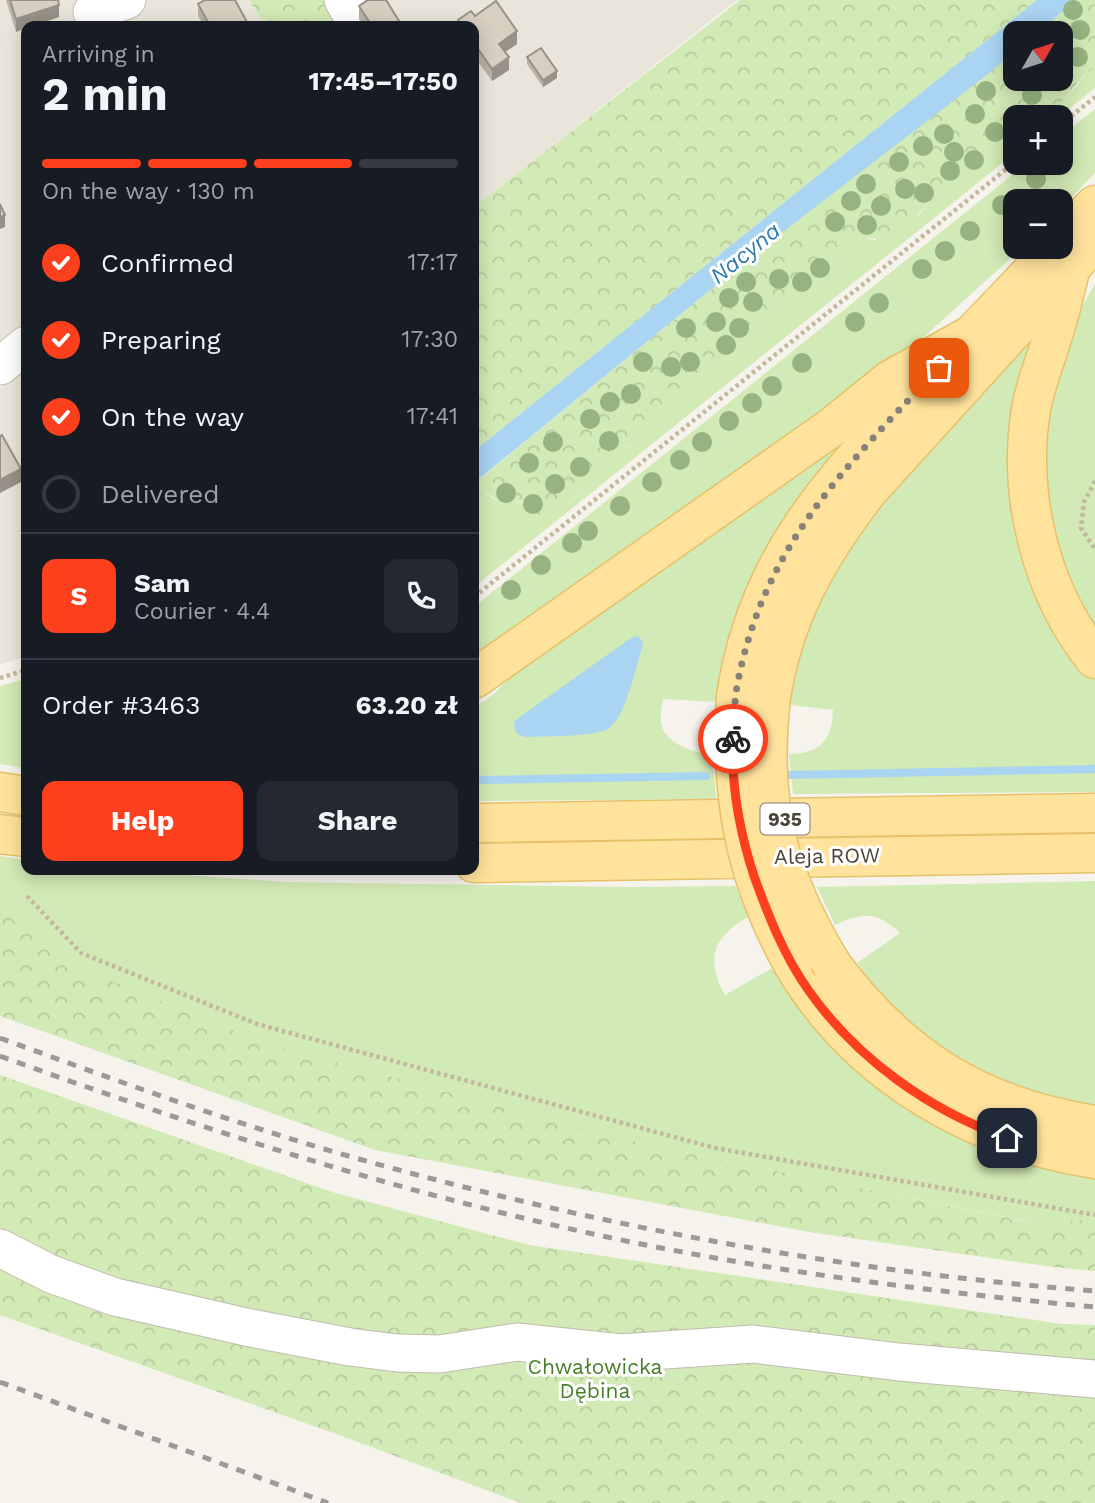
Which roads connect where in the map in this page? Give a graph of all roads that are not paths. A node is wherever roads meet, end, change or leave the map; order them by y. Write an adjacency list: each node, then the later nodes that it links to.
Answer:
1 (127, 0): 3 (street)
2 (342, 0): 4 (street)
3 (92, 13)
4 (355, 21)
5 (1095, 205): 6 (main road)
6 (1073, 245)
7 (1059, 259): 10 (main road)
8 (1063, 259): 15 (main road)
9 (1069, 259): 13 (main road)
10 (971, 335): 14 (main road); 15 (main road)
11 (21, 349): 12 (street)
12 (0, 366)
13 (1095, 659)
14 (479, 675)
15 (753, 697): 24 (main road, bridge); 25 (main road, bridge)
16 (0, 792): 17 (main road)
17 (21, 795)
18 (1095, 813): 19 (main road, Aleja ROW / 935)
19 (479, 823)
20 (0, 834): 21 (main road)
21 (21, 837)
22 (1095, 853): 23 (main road, Aleja ROW / 935)
23 (479, 863)
24 (1095, 1125)
25 (1095, 1159)
26 (0, 1248): 27 (street)
27 (1095, 1379)

